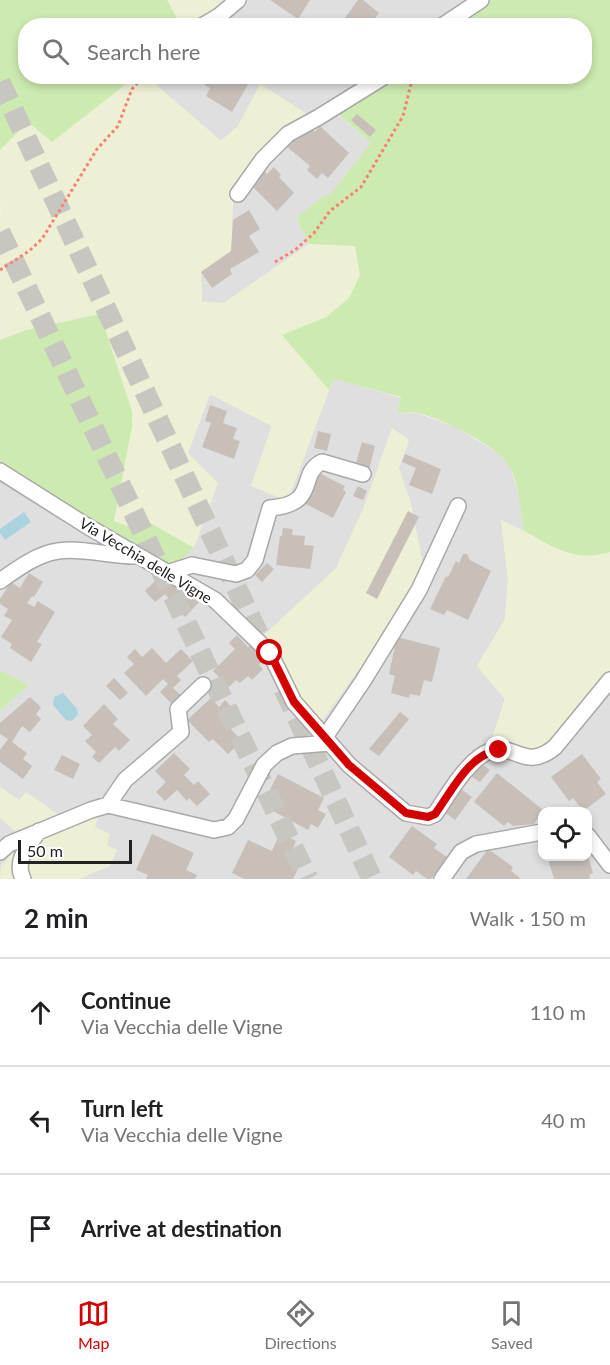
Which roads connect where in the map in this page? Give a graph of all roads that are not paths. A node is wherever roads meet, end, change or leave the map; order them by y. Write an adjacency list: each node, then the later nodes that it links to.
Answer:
1 (238, 0): 3 (street)
2 (481, 0): 4 (street)
3 (216, 18)
4 (454, 18)
5 (372, 84): 6 (street)
6 (238, 194)
7 (0, 471): 10 (street, Via Vecchia delle Vigne)
8 (363, 474): 11 (street)
9 (458, 506): 15 (street)
10 (138, 556): 11 (street, Via Vecchia delle Vigne); 12 (street)
11 (167, 573): 15 (street, Via Vecchia delle Vigne)
12 (0, 581)
13 (610, 680): 15 (street, Via Vecchia delle Vigne)
14 (203, 685): 16 (street)
15 (327, 740): 16 (street)
16 (108, 805): 17 (street)
17 (39, 831): 20 (street); 22 (street)
18 (538, 833): 23 (street)
19 (592, 841): 21 (street)
20 (0, 852)
21 (610, 866)
22 (23, 879)
23 (442, 879)

